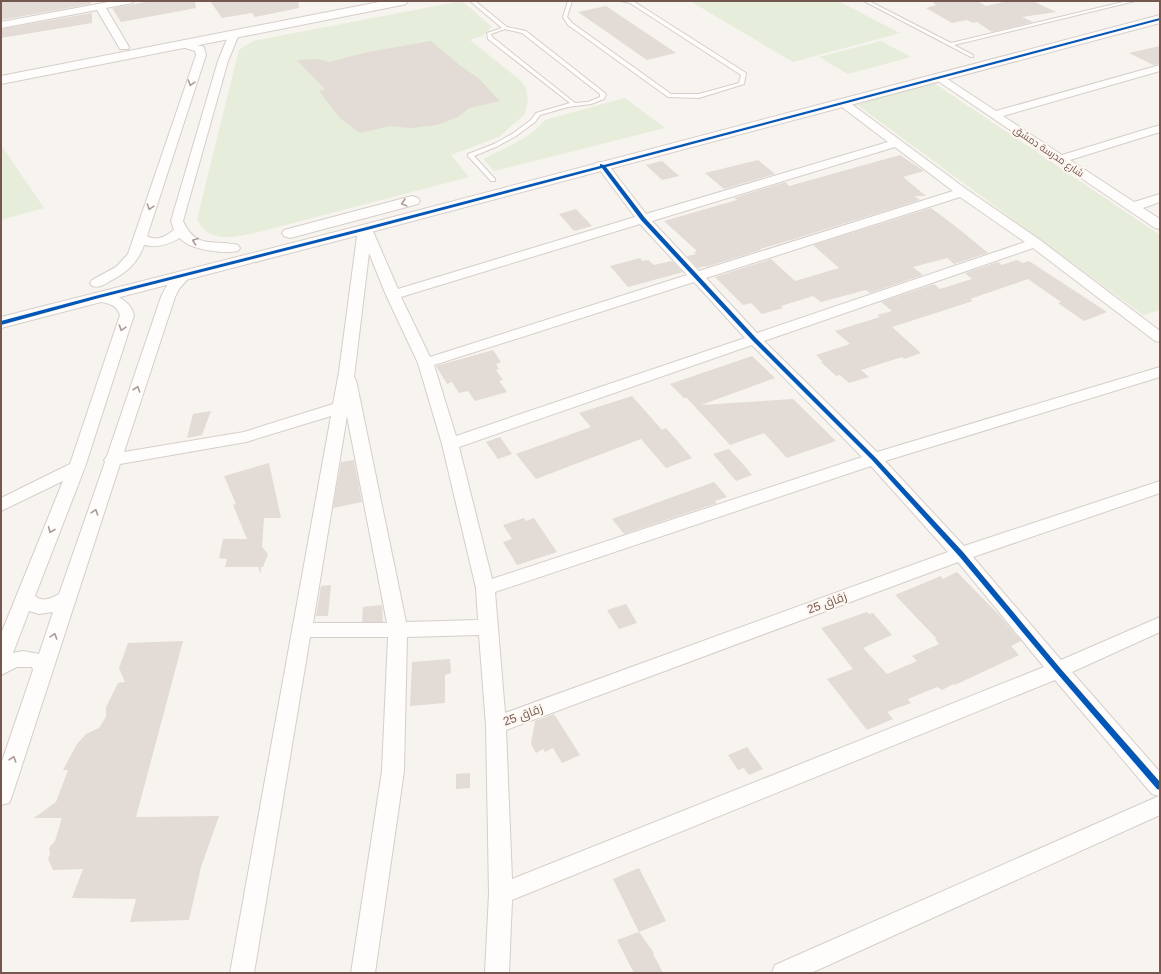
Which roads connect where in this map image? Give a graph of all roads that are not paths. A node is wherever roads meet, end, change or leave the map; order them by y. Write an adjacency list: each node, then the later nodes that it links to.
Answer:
1 (129, 1): 9 (street)
2 (365, 1): 17 (street)
3 (402, 1): 14 (street)
4 (472, 1): 13 (lane)
5 (570, 1): 6 (lane)
6 (623, 1)
7 (866, 1): 16 (lane)
8 (1132, 1): 16 (lane)
9 (100, 6): 12 (street); 17 (street)
10 (1160, 6): 18 (street)
11 (1158, 21): 22 (street)
12 (1, 25)
13 (505, 28): 25 (lane); 25 (lane)
14 (234, 34): 15 (street); 19 (street)
15 (183, 44): 19 (street); 23 (street)
16 (950, 45): 18 (lane)
17 (124, 47): 21 (street)
18 (971, 56): 28 (street)
19 (211, 60): 44 (street); 46 (street, one-way to 46)
20 (1160, 68): 26 (street)
21 (1, 71)
22 (937, 77): 24 (street); 26 (street, شارع مدرسة دمشق)
23 (1, 80)
24 (842, 102): 28 (street); 29 (street)
25 (575, 105): 35 (lane)
26 (994, 115): 32 (street, شارع مدرسة دمشق)
27 (1160, 128): 32 (street)
28 (692, 135): 30 (street)
29 (897, 143): 37 (street); 41 (street)
30 (660, 144): 31 (street); 33 (street)
31 (578, 158)
32 (1060, 159): 40 (street, شارع مدرسة دمشق)
33 (602, 165): 41 (street); 43 (street)
34 (509, 176): 35 (street)
35 (493, 180): 36 (street)
36 (478, 184)
37 (962, 192): 47 (street); 50 (street)
38 (425, 198): 45 (street, one-way to 45)
39 (1160, 198): 40 (street)
40 (1133, 207): 42 (street, شارع مدرسة دمشق)
41 (642, 219): 50 (street); 52 (street)
42 (1160, 225)
43 (365, 229): 49 (street); 52 (street); 58 (street)
44 (181, 231): 46 (street); 48 (street, one-way to 44)
45 (274, 237)
46 (140, 238): 51 (street)
47 (1035, 243): 55 (street); 56 (street)
48 (239, 246): 51 (street)
49 (184, 275): 51 (street); 62 (street, one-way to 49)
50 (695, 276): 56 (street); 57 (street)
51 (97, 290): 53 (street); 54 (street); 64 (street, one-way to 64)
52 (393, 295): 57 (street)
53 (1, 308)
54 (1, 323)
55 (1160, 338)
56 (754, 340): 61 (street); 63 (street)
57 (426, 363): 61 (street)
58 (347, 372): 60 (street); 76 (street)
59 (1160, 372): 63 (street)
60 (339, 408): 62 (street); 75 (street)
61 (450, 444): 68 (street)
62 (112, 460): 70 (street, one-way to 62)
63 (874, 460): 67 (street); 68 (street)
64 (76, 467): 66 (street); 69 (street, one-way to 69)
65 (1160, 487): 67 (street, زقاق 25)
66 (1, 505)
67 (961, 554): 80 (street); 81 (street, زقاق 25)
68 (485, 588): 74 (street)
69 (25, 598): 70 (street); 71 (street)
70 (66, 599): 79 (street, one-way to 70)
71 (17, 616): 73 (street); 77 (street)
72 (1160, 624): 80 (street)
73 (1, 625)
74 (488, 627): 76 (street); 81 (street)
75 (301, 630): 76 (street); 86 (street)
76 (398, 630): 87 (street)
77 (1, 658)
78 (1, 667): 79 (street)
79 (43, 670): 83 (street, one-way to 79)
80 (1058, 670): 82 (street); 85 (street)
81 (496, 724): 85 (street)
82 (1160, 786)
83 (1, 796)
84 (1160, 805): 89 (street)
85 (501, 894): 88 (street)
86 (242, 973)
87 (363, 973)
88 (497, 973)
89 (784, 973)

